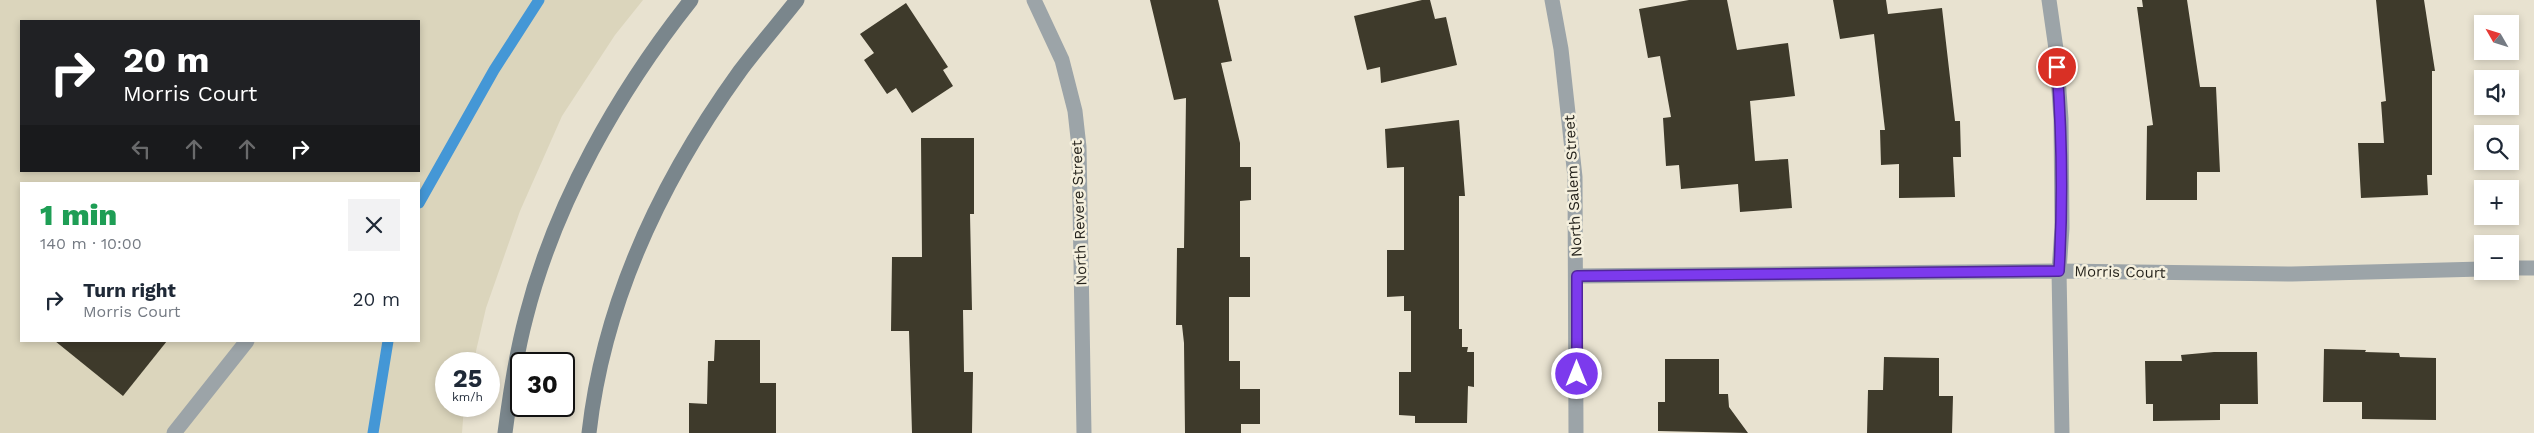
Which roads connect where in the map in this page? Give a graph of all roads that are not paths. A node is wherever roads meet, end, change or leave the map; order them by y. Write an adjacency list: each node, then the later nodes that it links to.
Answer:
1 (691, 0): 13 (street)
2 (797, 0): 14 (street)
3 (1034, 0): 15 (street, North Revere Street)
4 (1552, 0): 10 (street, North Salem Street)
5 (2049, 0): 9 (street)
6 (2519, 268): 7 (street)
7 (2534, 268)
8 (2474, 269): 9 (street, Morris Court)
9 (2059, 271): 10 (street, Morris Court); 17 (street)
10 (1577, 276): 16 (street, North Salem Street)
11 (246, 342): 12 (street)
12 (174, 433)
13 (506, 433)
14 (589, 433)
15 (1084, 433)
16 (1576, 433)
17 (2062, 433)

